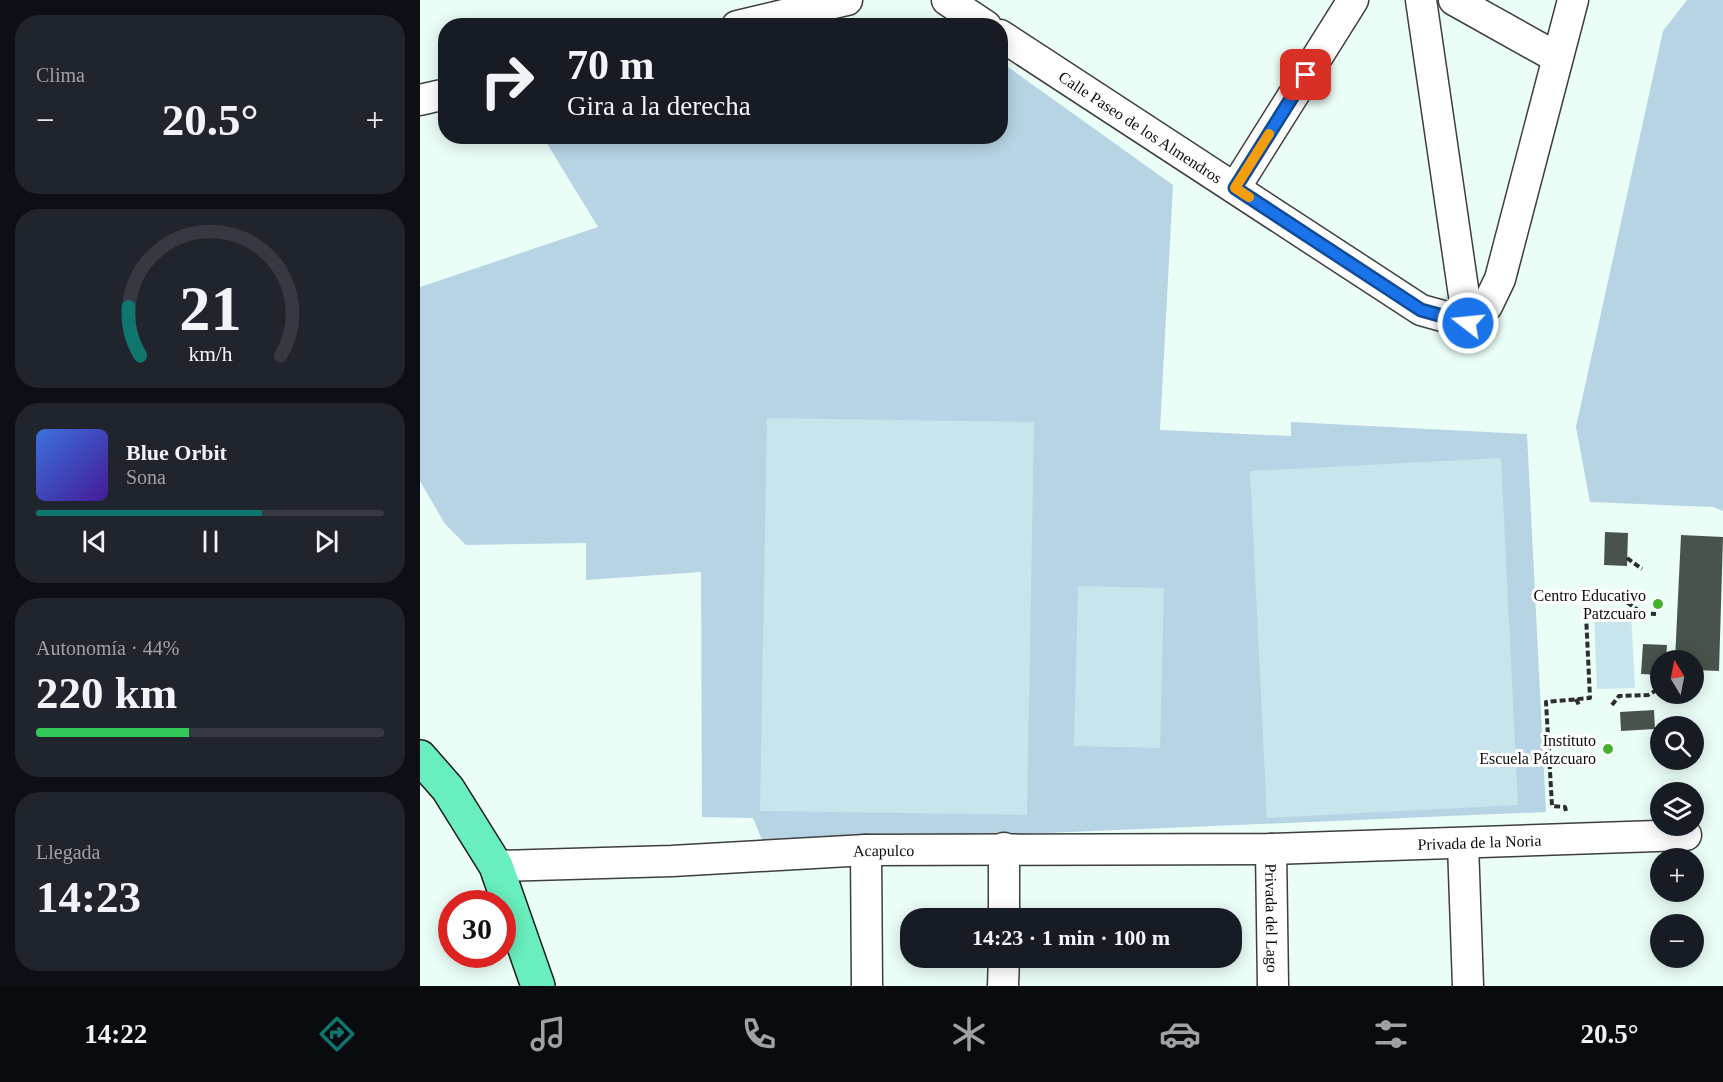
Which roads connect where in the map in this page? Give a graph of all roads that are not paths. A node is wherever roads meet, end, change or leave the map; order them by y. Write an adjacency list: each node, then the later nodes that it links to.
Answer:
1 (847, 0): 7 (street)
2 (947, 0): 8 (street)
3 (1353, 0): 13 (street)
4 (1421, 0): 14 (street)
5 (1454, 0): 10 (street)
6 (1573, 0): 10 (street)
7 (772, 18)
8 (974, 18)
9 (1008, 40): 13 (street, Calle Paseo de los Almendros)
10 (1556, 57): 14 (street)
11 (438, 96): 12 (street)
12 (420, 99)
13 (1235, 188): 14 (street, Calle Paseo de los Almendros)
14 (1468, 323)
15 (420, 757): 21 (main road)
16 (1656, 836): 17 (street, Privada de la Noria)
17 (1463, 844): 19 (street, Privada de la Noria); 28 (street)
18 (1004, 848): 19 (street, Acapulco); 20 (street, Acapulco); 22 (street)
19 (1271, 849): 27 (street, Privada del Lago)
20 (866, 850): 21 (street, Acapulco); 25 (street)
21 (496, 866): 24 (main road)
22 (1004, 908)
23 (1004, 968): 26 (street)
24 (538, 986)
25 (867, 986)
26 (1004, 986)
27 (1273, 986)
28 (1468, 986)

